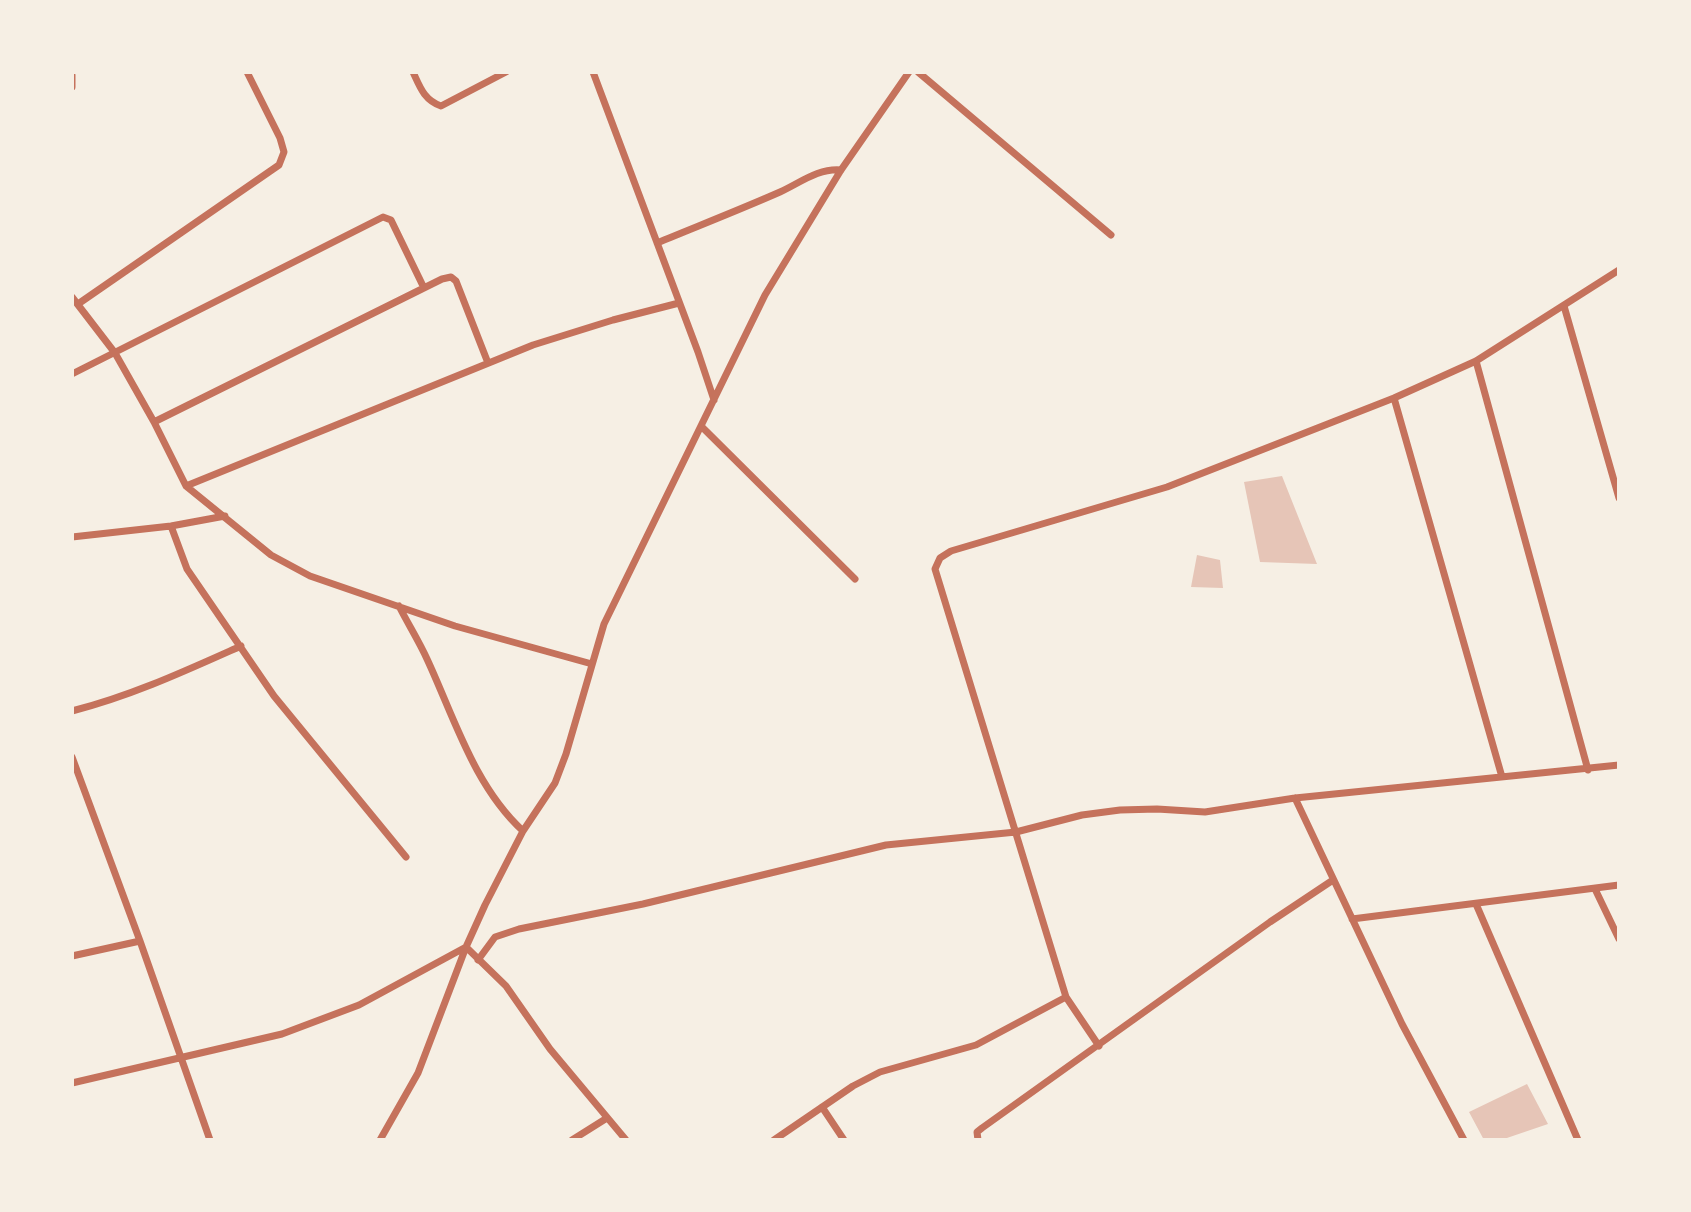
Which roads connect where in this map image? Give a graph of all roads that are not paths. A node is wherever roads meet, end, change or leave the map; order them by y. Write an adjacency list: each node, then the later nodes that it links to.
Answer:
1 (247, 72): 16 (street)
2 (414, 72): 3 (street)
3 (506, 72)
4 (593, 72): 11 (street)
5 (909, 72): 9 (street)
6 (919, 72): 10 (street)
7 (72, 75): 8 (street)
8 (72, 87)
9 (841, 170): 11 (street); 23 (street)
10 (1111, 235)
11 (657, 243): 15 (street)
12 (1619, 271): 17 (street)
13 (424, 288): 18 (street); 20 (street); 24 (street)
14 (72, 297): 16 (street)
15 (679, 303): 20 (street); 23 (street)
16 (79, 304): 18 (street)
17 (1564, 306): 19 (street); 27 (street)
18 (115, 353): 21 (street); 24 (street)
19 (1476, 361): 22 (street); 38 (street)
20 (488, 363): 26 (street)
21 (72, 374)
22 (1394, 398): 39 (street); 42 (street)
23 (714, 401): 25 (street)
24 (154, 422): 26 (street)
25 (701, 426): 31 (street); 34 (street)
26 (186, 486): 28 (street)
27 (1619, 498)
28 (225, 516): 29 (street); 32 (street)
29 (171, 526): 30 (street); 33 (street)
30 (72, 537)
31 (855, 579)
32 (398, 606): 34 (street); 41 (street)
33 (241, 646): 35 (street); 43 (street)
34 (592, 664): 41 (street)
35 (72, 711)
36 (72, 757): 50 (street)
37 (1619, 765): 38 (street)
38 (1588, 770): 39 (street)
39 (1502, 777): 40 (street)
40 (1295, 798): 42 (street); 44 (street)
41 (523, 831): 51 (street)
42 (1016, 832): 53 (street); 54 (street)
43 (406, 857)
44 (1333, 880): 48 (street); 55 (street)
45 (1619, 886): 46 (street)
46 (1595, 889): 47 (street); 49 (street)
47 (1476, 904): 48 (street); 68 (street)
48 (1352, 919): 67 (street)
49 (1619, 939)
50 (140, 941): 52 (street); 56 (street)
51 (466, 947): 53 (street); 56 (street); 61 (street)
52 (72, 956)
53 (478, 960): 59 (street)
54 (1066, 997): 55 (street); 58 (street)
55 (1099, 1046): 66 (street)
56 (180, 1057): 57 (street); 60 (street)
57 (72, 1083)
58 (822, 1107): 64 (street); 65 (street)
59 (607, 1118): 62 (street); 63 (street)
60 (209, 1140)
61 (380, 1140)
62 (572, 1140)
63 (626, 1140)
64 (774, 1140)
65 (844, 1140)
66 (978, 1140)
67 (1464, 1140)
68 (1578, 1140)

